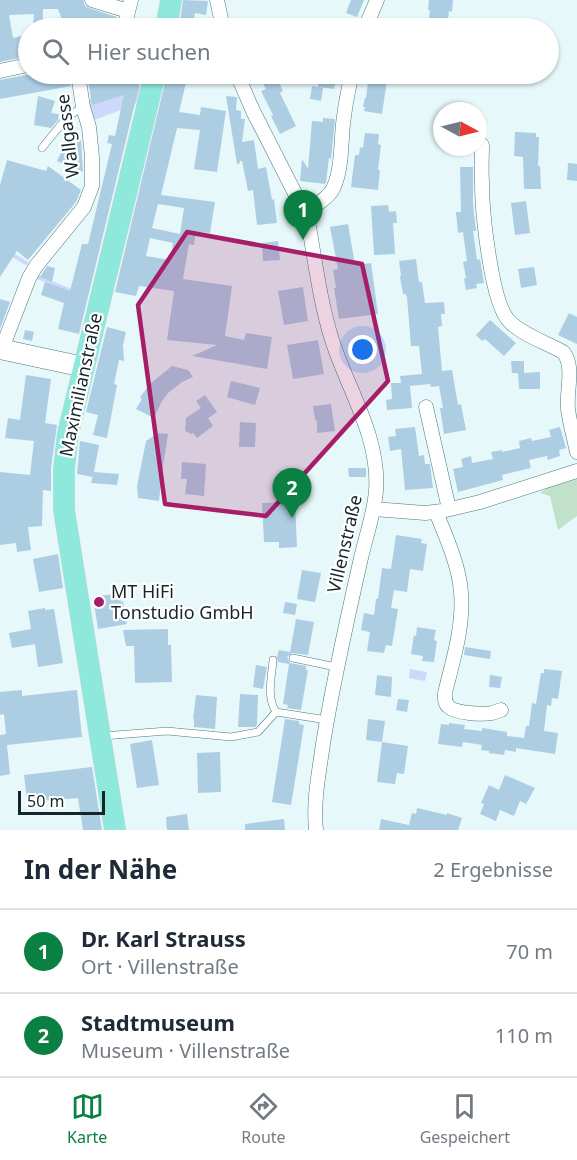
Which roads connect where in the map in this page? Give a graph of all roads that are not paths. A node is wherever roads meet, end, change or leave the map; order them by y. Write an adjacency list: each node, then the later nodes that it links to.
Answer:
1 (92, 0): 5 (street)
2 (171, 0): 6 (main road)
3 (217, 0): 7 (street)
4 (377, 0): 8 (street)
5 (130, 5)
6 (168, 18)
7 (221, 18)
8 (369, 18)
9 (18, 67): 10 (street)
10 (0, 71)
11 (80, 84): 15 (street, Wallgasse)
12 (154, 84): 20 (main road, Maximilianstraße)
13 (241, 84): 18 (street, Villenstraße)
14 (350, 84): 18 (street)
15 (83, 107): 16 (lane); 19 (street, Wallgasse)
16 (42, 148)
17 (482, 156): 22 (street)
18 (304, 211): 24 (street, Villenstraße)
19 (2, 350): 20 (main road)
20 (84, 367): 32 (main road, Maximilianstraße)
21 (426, 407): 25 (street)
22 (577, 452)
23 (577, 471): 25 (street)
24 (374, 509): 25 (street); 28 (street, Villenstraße)
25 (443, 510): 29 (street)
26 (293, 658): 28 (lane)
27 (273, 660): 30 (lane)
28 (336, 667): 31 (street, Villenstraße)
29 (501, 710)
30 (276, 712): 31 (lane); 32 (lane)
31 (327, 720): 34 (street, Villenstraße)
32 (99, 736): 33 (main road, Maximilianstraße)
33 (115, 830)
34 (316, 830)

